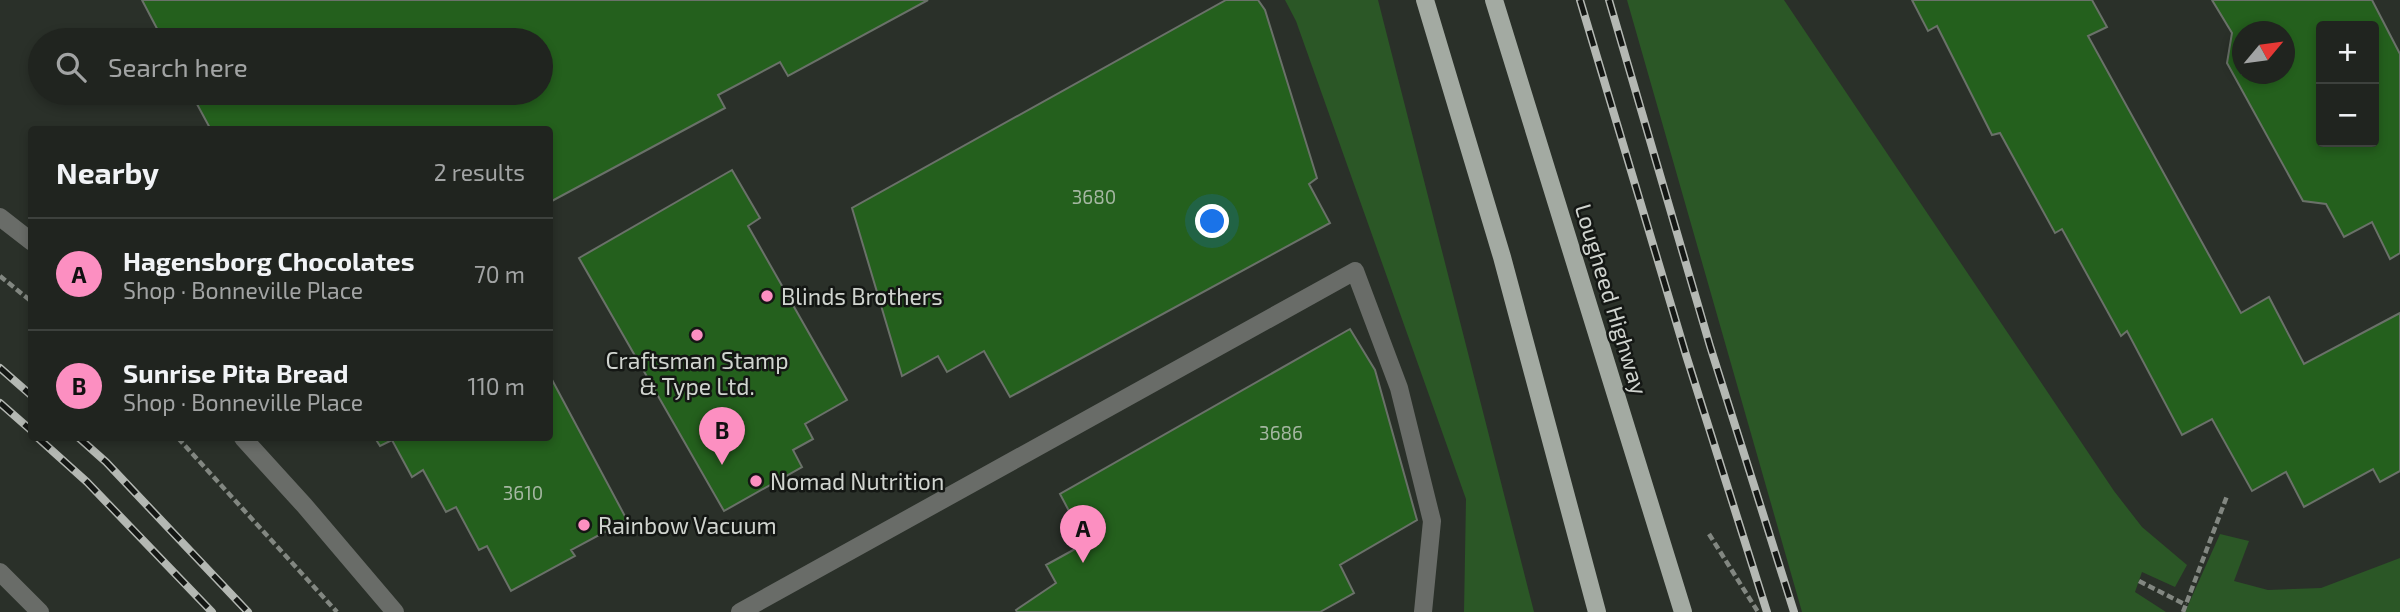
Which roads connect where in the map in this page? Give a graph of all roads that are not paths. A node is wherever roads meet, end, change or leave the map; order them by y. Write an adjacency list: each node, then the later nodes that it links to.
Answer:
1 (1425, 0): 11 (main road)
2 (1494, 0): 12 (main road, Lougheed Highway)
3 (0, 217): 4 (street)
4 (28, 239)
5 (246, 441): 8 (street)
6 (0, 572): 7 (street)
7 (40, 612)
8 (395, 612)
9 (740, 612): 10 (street)
10 (1423, 612)
11 (1597, 612)
12 (1683, 612)

